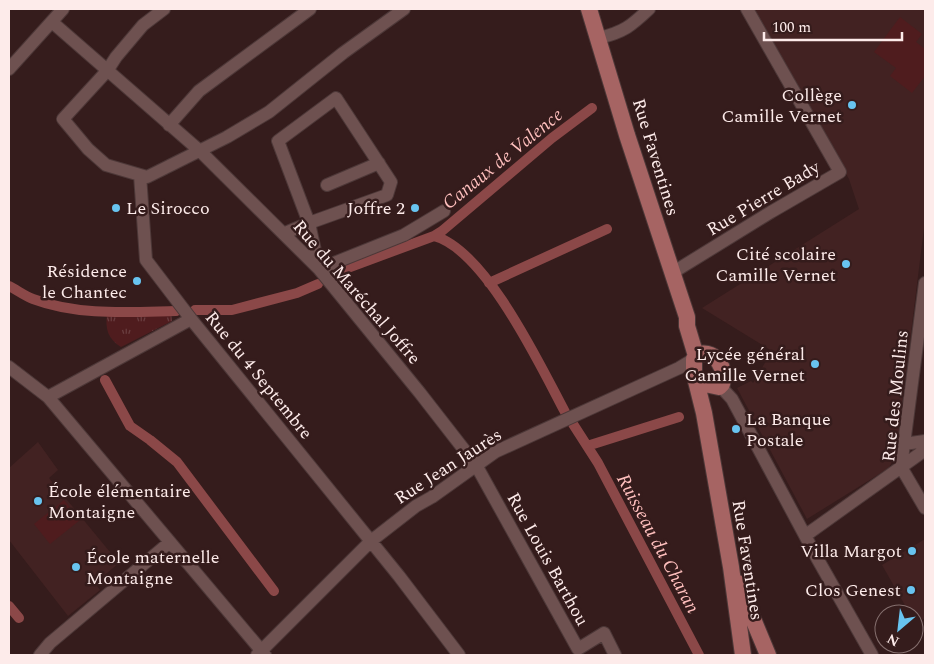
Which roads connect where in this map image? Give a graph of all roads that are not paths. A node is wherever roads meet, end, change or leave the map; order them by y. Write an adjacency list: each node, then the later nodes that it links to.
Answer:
1 (64, 9): 8 (street)
2 (164, 9): 11 (street)
3 (310, 9): 12 (street)
4 (404, 9): 13 (street)
5 (589, 9): 9 (main road, Rue Faventines)
6 (649, 9): 9 (street)
7 (746, 9): 21 (street, Rue Pierre Bady)
8 (52, 22): 10 (street); 11 (street, Rue du Maréchal Joffre)
9 (598, 38): 21 (main road, Rue Faventines)
10 (9, 69)
11 (107, 71): 12 (street, Rue du Maréchal Joffre); 15 (street)
12 (169, 125): 13 (street, Rue du Maréchal Joffre)
13 (200, 151): 15 (street); 19 (street, Rue du Maréchal Joffre)
14 (379, 163): 16 (street); 18 (street); 18 (street)
15 (140, 175): 23 (street, Rue du 4 Septembre)
16 (327, 185)
17 (444, 211): 20 (street)
18 (309, 223): 19 (street); 20 (street)
19 (284, 233): 20 (street, Rue du Maréchal Joffre)
20 (319, 269): 33 (street, Rue du Maréchal Joffre)
21 (672, 273): 24 (main road, Rue Faventines)
22 (925, 283): 31 (street, Rue des Moulins)
23 (191, 319): 28 (street); 37 (street, Rue du 4 Septembre)
24 (700, 357): 26 (main road); 27 (main road); 33 (street, Rue Jean Jaurès)
25 (9, 367): 28 (street)
26 (696, 378): 27 (main road); 29 (main road, Rue Faventines)
27 (718, 387): 29 (main road); 36 (street)
28 (48, 397): 38 (street)
29 (704, 413): 39 (main road, Rue Faventines)
30 (925, 441): 31 (street)
31 (904, 444): 34 (street, Rue des Moulins)
32 (925, 450): 34 (street)
33 (476, 465): 37 (street, Rue Jean Jaurès); 43 (street, Rue Louis Barthou)
34 (901, 467): 35 (street, Rue des Moulins); 36 (street)
35 (925, 508)
36 (806, 535): 46 (street)
37 (371, 541): 40 (street, Rue Jean Jaurès); 42 (street, Rue du 4 Septembre)
38 (170, 542): 40 (street); 41 (street)
39 (744, 617): 44 (main road, Rue Faventines); 45 (main road)
40 (261, 654)
41 (40, 655)
42 (459, 655)
43 (615, 655)
44 (743, 655)
45 (768, 655)
46 (872, 655)

